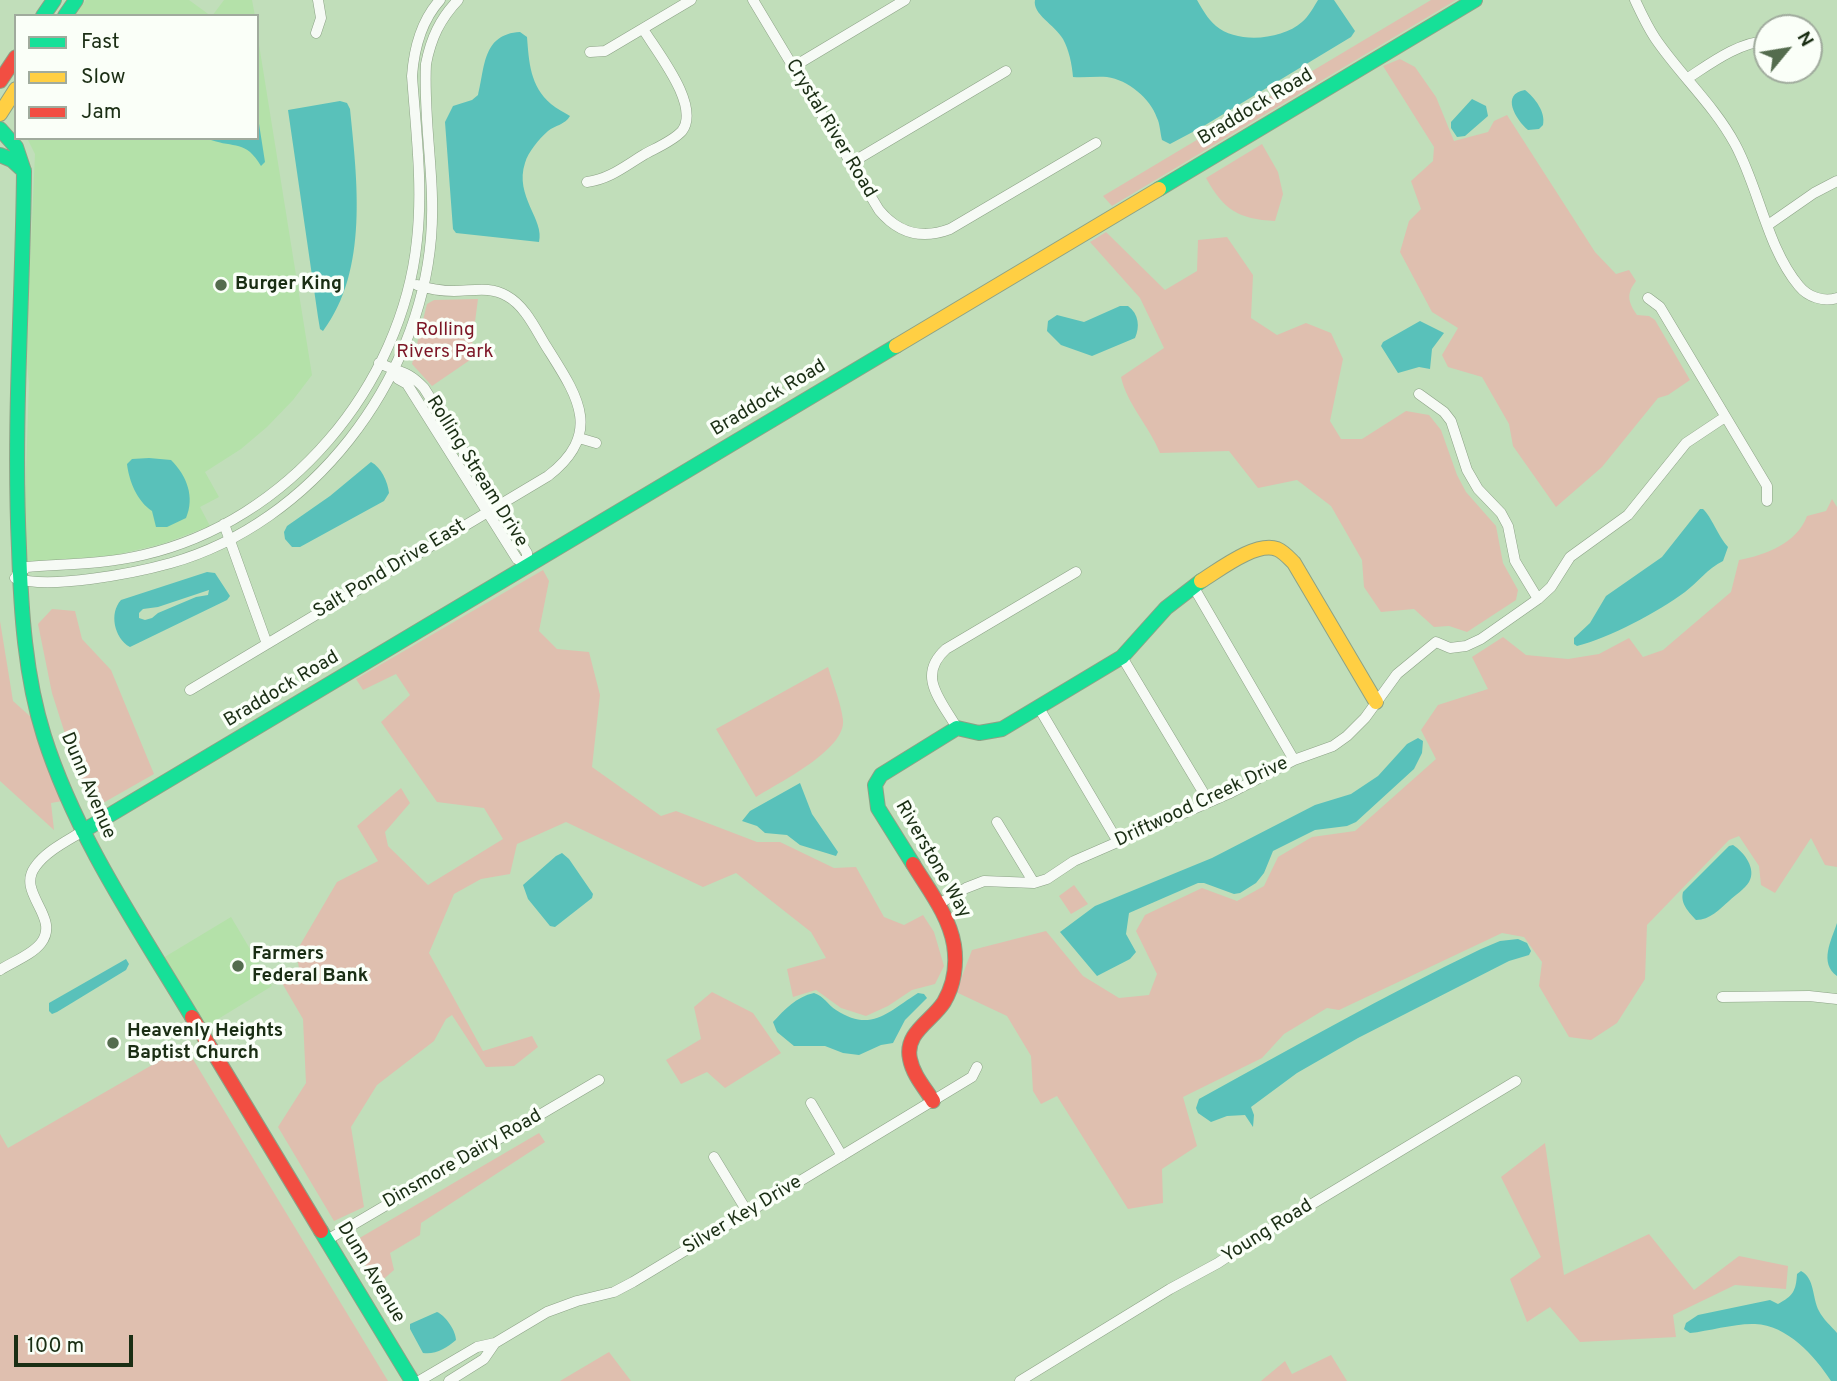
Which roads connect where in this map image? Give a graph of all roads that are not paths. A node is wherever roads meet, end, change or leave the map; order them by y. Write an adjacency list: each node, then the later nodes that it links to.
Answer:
1 (318, 0): 10 (street)
2 (440, 0): 28 (street)
3 (458, 0): 29 (street)
4 (691, 0): 9 (street)
5 (753, 0): 14 (street, Crystal River Road)
6 (905, 0): 14 (street)
7 (1475, 0): 43 (main road, Braddock Road)
8 (1634, 0): 16 (street)
9 (643, 29): 12 (street); 26 (street)
10 (316, 33)
11 (1753, 43): 16 (street)
12 (590, 52)
13 (14, 60): 17 (main road)
14 (793, 67): 23 (street, Crystal River Road)
15 (1006, 71): 23 (street)
16 (1688, 78): 27 (street)
17 (0, 81)
18 (14, 92): 19 (main road)
19 (0, 114)
20 (0, 129): 24 (main road, Dunn Avenue)
21 (1096, 142): 23 (street, Crystal River Road)
22 (0, 155): 24 (main road)
23 (851, 163)
24 (24, 171): 45 (main road, Dunn Avenue)
25 (1837, 181): 27 (street)
26 (587, 182)
27 (1768, 225): 31 (street)
28 (410, 282): 29 (street); 32 (street)
29 (423, 287): 33 (street); 36 (street)
30 (1648, 298): 35 (street)
31 (1837, 298)
32 (379, 363): 33 (street, Rolling Stream Drive); 41 (street)
33 (394, 370): 39 (street, Rolling Stream Drive); 40 (street, Rolling Stream Drive); 42 (street)
34 (1419, 394): 47 (street)
35 (1725, 417): 38 (street); 47 (street)
36 (579, 438): 37 (street); 39 (street, Salt Pond Drive East)
37 (596, 443)
38 (1767, 501)
39 (498, 505): 40 (street, Salt Pond Drive East); 43 (street, Rolling Stream Drive)
40 (487, 512): 43 (street, Rolling Stream Drive); 48 (street, Salt Pond Drive East)
41 (225, 524): 42 (street); 45 (street)
42 (230, 539): 45 (street); 48 (street)
43 (527, 565): 57 (main road, Braddock Road)
44 (1076, 572): 53 (street)
45 (14, 578): 57 (main road, Dunn Avenue)
46 (1193, 586): 49 (main road); 51 (main road); 54 (street)
47 (1538, 599): 51 (street, Driftwood Creek Drive)
48 (267, 644): 50 (street, Salt Pond Drive East)
49 (1122, 657): 52 (main road); 55 (street)
50 (190, 690)
51 (1376, 702): 54 (street, Driftwood Creek Drive)
52 (1039, 708): 53 (main road); 58 (street)
53 (957, 728): 60 (main road, Riverstone Way)
54 (1294, 760): 55 (street, Driftwood Creek Drive)
55 (1209, 802): 58 (street, Driftwood Creek Drive)
56 (997, 822): 59 (street)
57 (83, 831): 61 (street); 72 (main road, Dunn Avenue)
58 (1118, 842): 59 (street, Driftwood Creek Drive)
59 (1034, 883): 60 (street, Driftwood Creek Drive)
60 (937, 905): 67 (main road, Riverstone Way)
61 (0, 970)
62 (1722, 997): 63 (street)
63 (1837, 999)
64 (977, 1067): 67 (street, Silver Key Drive)
65 (599, 1080): 72 (street, Dinsmore Dairy Road)
66 (1516, 1081): 77 (street, Young Road)
67 (933, 1101): 69 (street, Silver Key Drive)
68 (811, 1103): 69 (street)
69 (842, 1156): 71 (street, Silver Key Drive)
70 (713, 1157): 71 (street)
71 (748, 1213): 73 (street, Silver Key Drive)
72 (327, 1240): 74 (main road, Dunn Avenue)
73 (495, 1343): 75 (street, Silver Key Drive); 76 (street, Silver Key Drive)
74 (412, 1381)
75 (419, 1381)
76 (449, 1381)
77 (1020, 1381)

